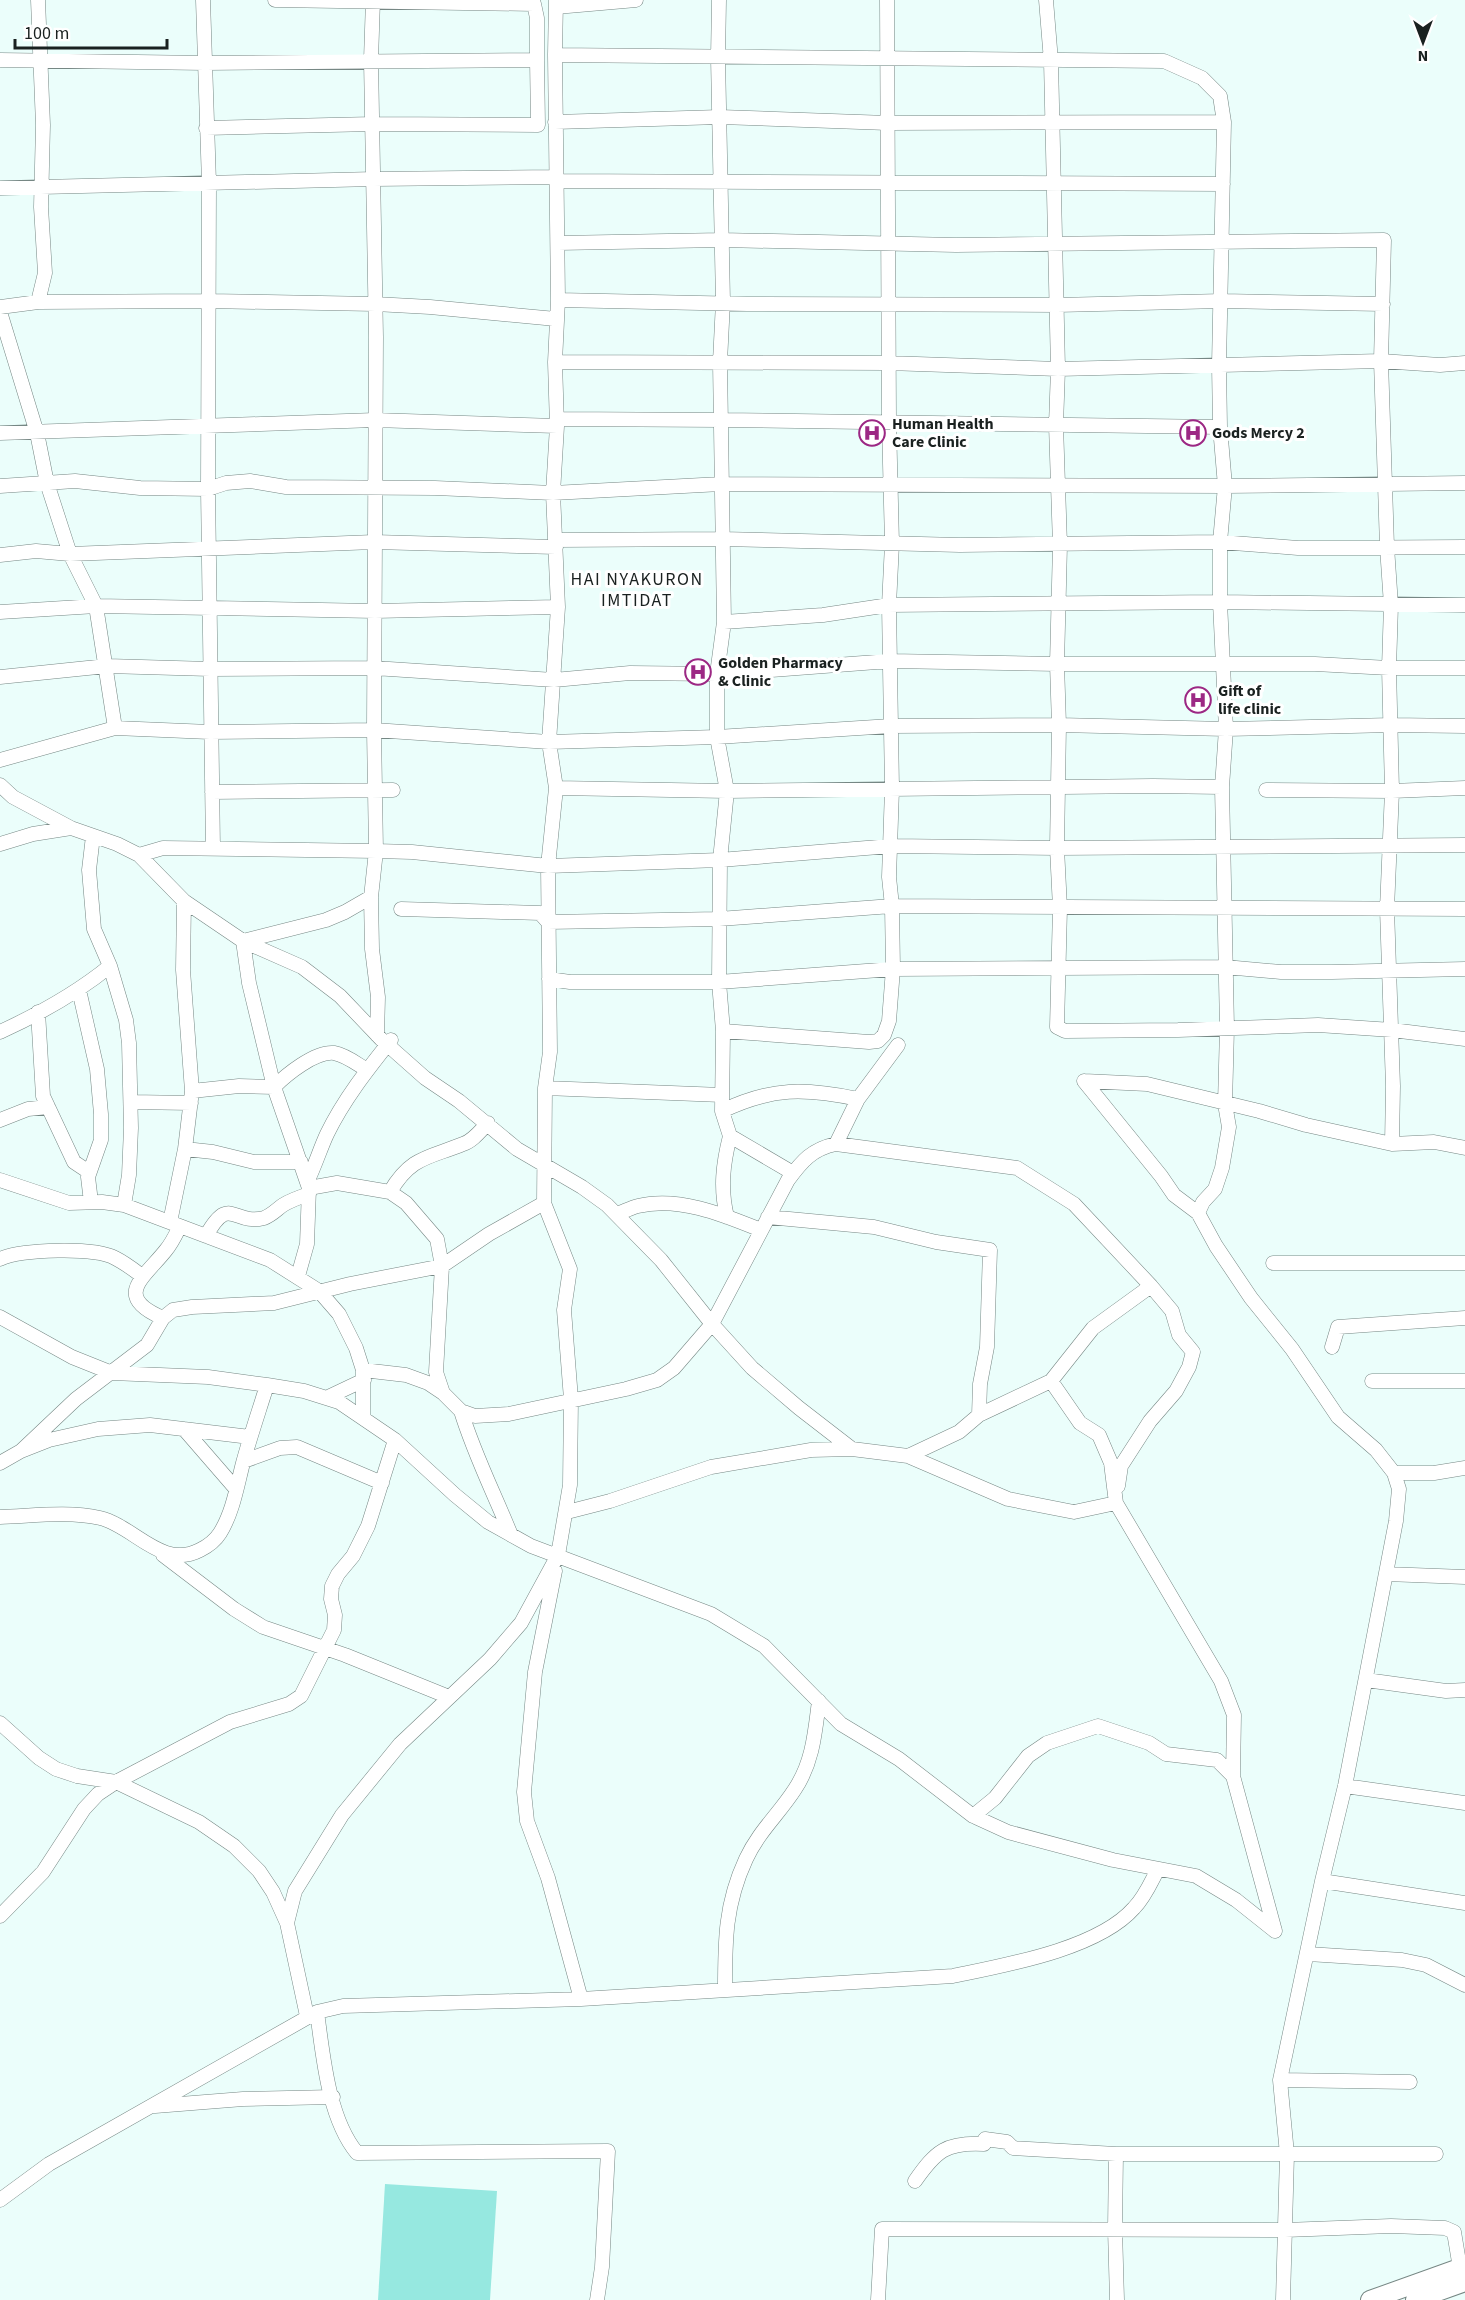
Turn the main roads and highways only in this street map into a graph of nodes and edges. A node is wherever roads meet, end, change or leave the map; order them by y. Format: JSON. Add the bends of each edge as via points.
{"nodes":[{"id":1,"x":1463,"y":2272,"type":"edge"},
{"id":2,"x":1370,"y":2300,"type":"edge"},
{"id":3,"x":1415,"y":2300,"type":"edge"}],
"edges":[{"from":1,"to":2,"type":"main road"},
{"from":1,"to":3,"type":"main road"}]}
